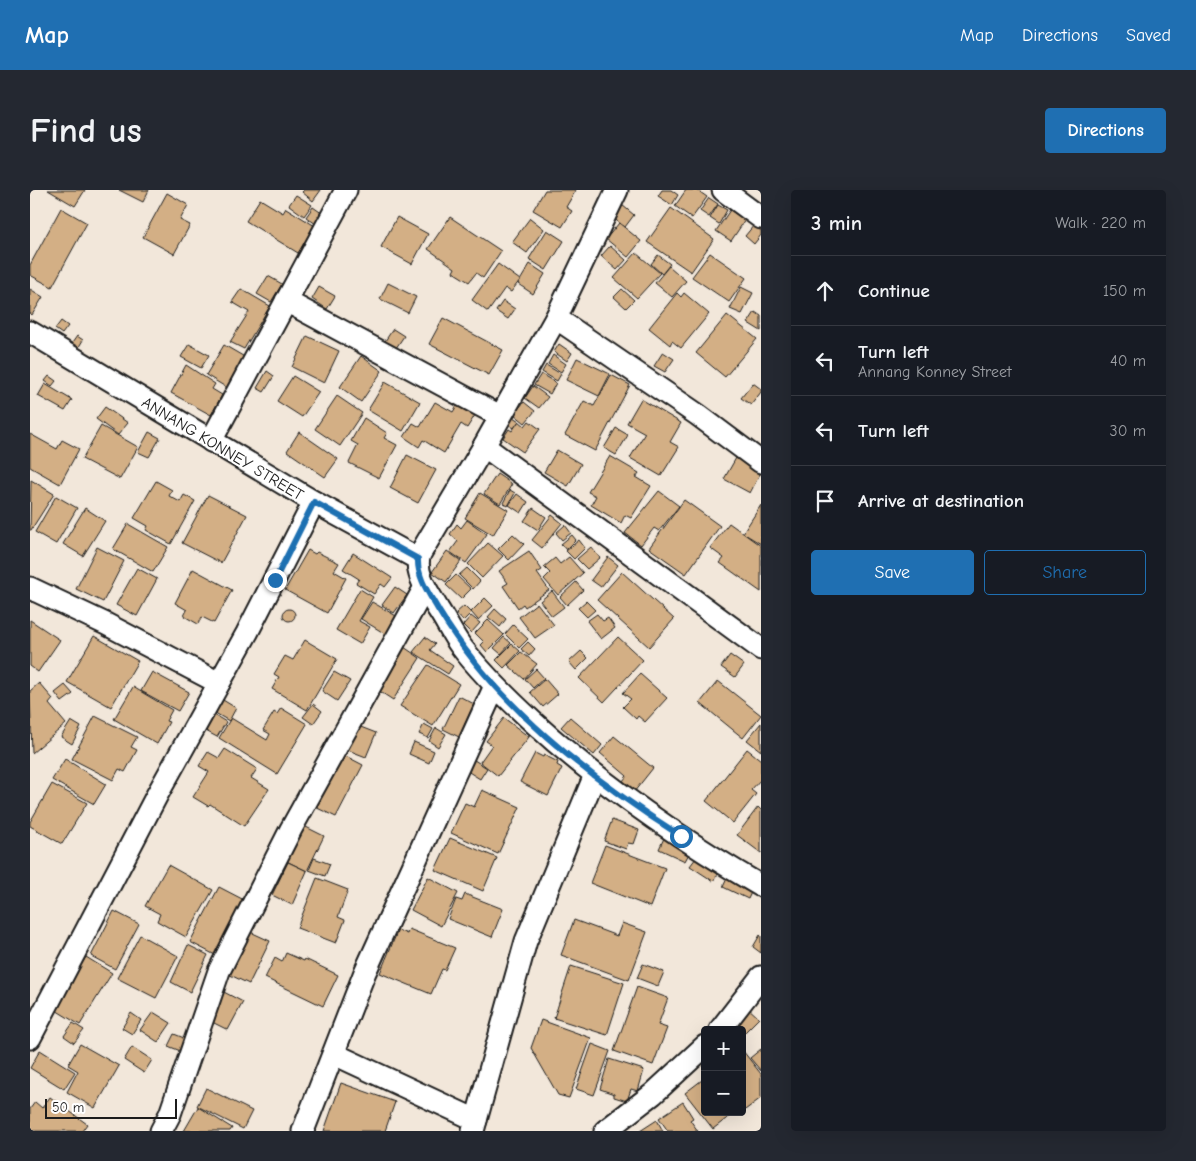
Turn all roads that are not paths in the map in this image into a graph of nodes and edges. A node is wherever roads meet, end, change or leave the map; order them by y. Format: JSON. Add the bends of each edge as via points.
{"nodes":[{"id":1,"x":346,"y":190,"type":"edge"},
{"id":2,"x":617,"y":190,"type":"edge"},
{"id":3,"x":723,"y":190,"type":"edge"},
{"id":4,"x":761,"y":218,"type":"edge"},
{"id":5,"x":286,"y":301,"type":"junction"},
{"id":6,"x":556,"y":318,"type":"junction"},
{"id":7,"x":30,"y":332,"type":"edge"},
{"id":8,"x":500,"y":416,"type":"junction"},
{"id":9,"x":211,"y":440,"type":"junction"},
{"id":10,"x":484,"y":446,"type":"junction"},
{"id":11,"x":761,"y":462,"type":"edge"},
{"id":12,"x":314,"y":502,"type":"junction"},
{"id":13,"x":418,"y":559,"type":"junction"},
{"id":14,"x":30,"y":588,"type":"edge"},
{"id":15,"x":426,"y":588,"type":"junction"},
{"id":16,"x":761,"y":649,"type":"edge"},
{"id":17,"x":219,"y":683,"type":"junction"},
{"id":18,"x":495,"y":686,"type":"junction"},
{"id":19,"x":595,"y":775,"type":"junction"},
{"id":20,"x":761,"y":886,"type":"edge"},
{"id":21,"x":761,"y":977,"type":"edge"},
{"id":22,"x":723,"y":1026,"type":"edge"},
{"id":23,"x":30,"y":1038,"type":"edge"},
{"id":24,"x":701,"y":1050,"type":"edge"},
{"id":25,"x":334,"y":1054,"type":"junction"},
{"id":26,"x":475,"y":1125,"type":"edge"},
{"id":27,"x":161,"y":1131,"type":"edge"},
{"id":28,"x":303,"y":1131,"type":"edge"},
{"id":29,"x":605,"y":1131,"type":"edge"}],
"edges":[{"from":1,"to":5,"type":"street"},
{"from":2,"to":6,"type":"street"},
{"from":3,"to":4,"type":"street"},
{"from":5,"to":8,"type":"street"},
{"from":5,"to":9,"type":"street"},
{"from":6,"to":8,"type":"street"},
{"from":6,"to":11,"type":"street"},
{"from":7,"to":9,"type":"street","name":"ANNANG KONNEY STREET"},
{"from":8,"to":10,"type":"street"},
{"from":9,"to":12,"type":"street","name":"ANNANG KONNEY STREET"},
{"from":10,"to":13,"type":"street"},
{"from":10,"to":16,"type":"street"},
{"from":12,"to":13,"type":"street","name":"ANNANG KONNEY STREET"},
{"from":12,"to":17,"type":"street"},
{"from":13,"to":15,"type":"street","via":[[420,576]]},
{"from":14,"to":17,"type":"street"},
{"from":15,"to":18,"type":"street","via":[[460,644]]},
{"from":15,"to":27,"type":"street","via":[[291,828],[219,971],[170,1114]]},
{"from":17,"to":23,"type":"street"},
{"from":18,"to":19,"type":"street"},
{"from":18,"to":25,"type":"street","via":[[365,972]]},
{"from":19,"to":20,"type":"street","via":[[654,819]]},
{"from":19,"to":26,"type":"street","via":[[526,941]]},
{"from":21,"to":22,"type":"street"},
{"from":24,"to":29,"type":"street","via":[[653,1094]]},
{"from":25,"to":26,"type":"street"},
{"from":25,"to":28,"type":"street"}]}
